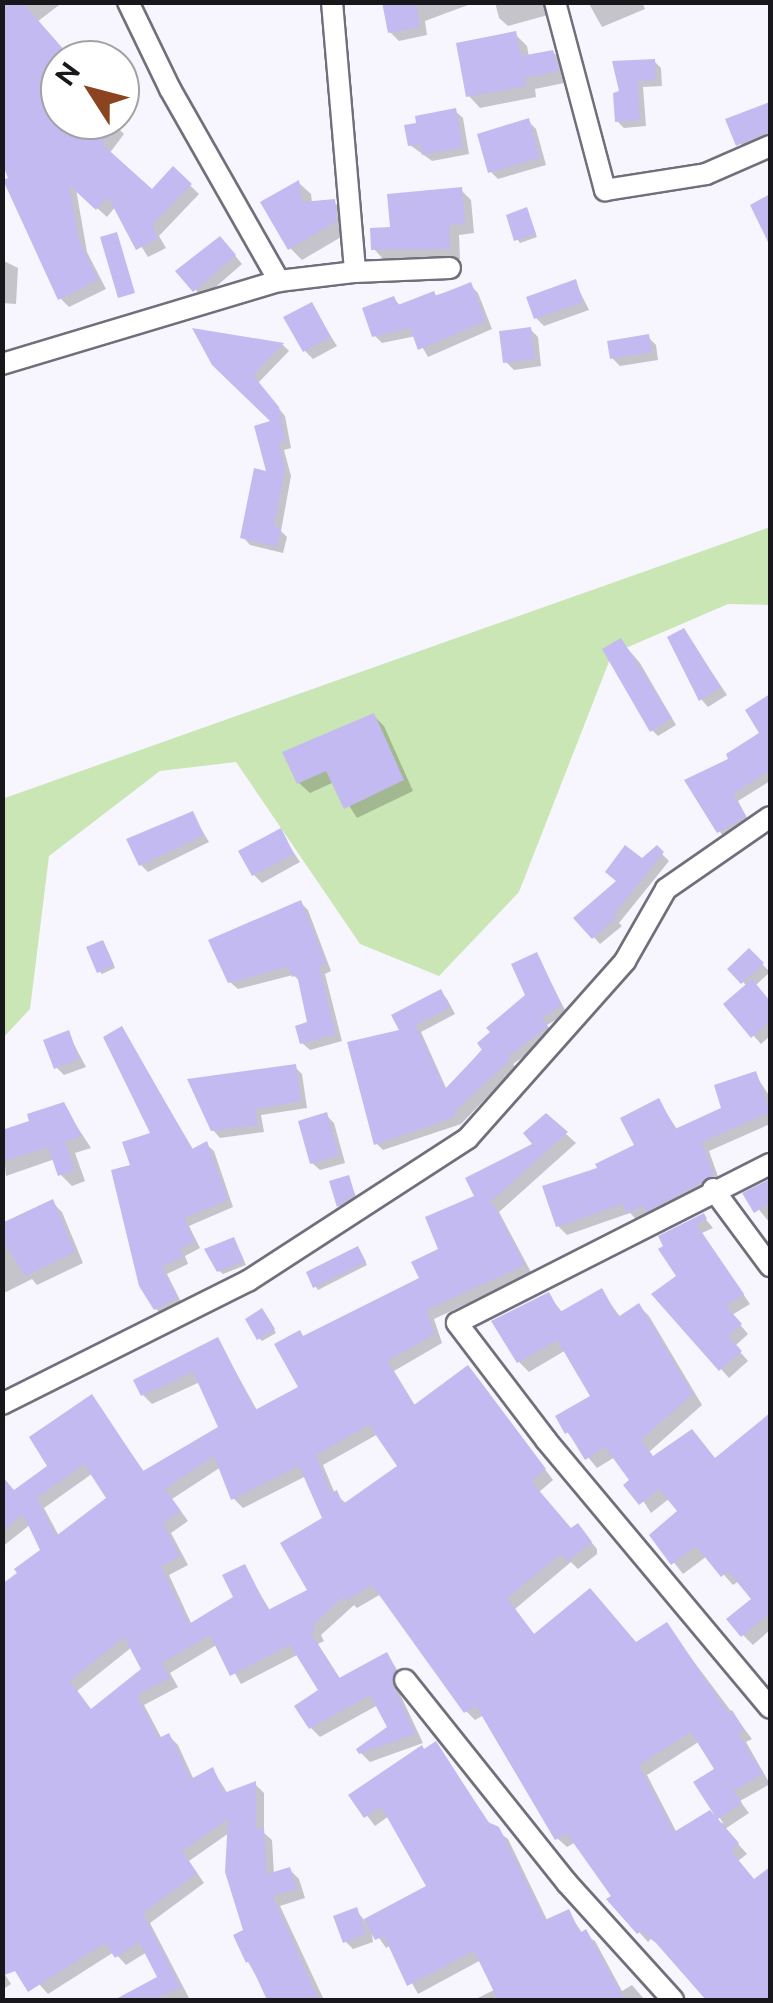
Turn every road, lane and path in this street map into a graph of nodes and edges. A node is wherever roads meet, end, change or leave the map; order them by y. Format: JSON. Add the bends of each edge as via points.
{"nodes":[{"id":1,"x":128,"y":2,"type":"edge"},
{"id":2,"x":332,"y":2,"type":"edge"},
{"id":3,"x":555,"y":2,"type":"edge"},
{"id":4,"x":770,"y":146,"type":"edge"},
{"id":5,"x":450,"y":268,"type":"dead end"},
{"id":6,"x":355,"y":272,"type":"junction"},
{"id":7,"x":279,"y":281,"type":"junction"},
{"id":8,"x":2,"y":364,"type":"edge"},
{"id":9,"x":770,"y":817,"type":"edge"},
{"id":10,"x":770,"y":1164,"type":"edge"},
{"id":11,"x":713,"y":1189,"type":"junction"},
{"id":12,"x":770,"y":1266,"type":"edge"},
{"id":13,"x":2,"y":1404,"type":"edge"},
{"id":14,"x":406,"y":1680,"type":"dead end"},
{"id":15,"x":770,"y":1708,"type":"edge"},
{"id":16,"x":673,"y":2000,"type":"edge"}],
"edges":[{"from":1,"to":7,"type":"street"},
{"from":2,"to":6,"type":"street"},
{"from":3,"to":4,"type":"street","via":[[605,190],[706,174]]},
{"from":5,"to":6,"type":"street"},
{"from":6,"to":7,"type":"street"},
{"from":7,"to":8,"type":"street"},
{"from":9,"to":13,"type":"street","via":[[666,888],[625,961],[468,1138],[248,1282]]},
{"from":10,"to":11,"type":"street"},
{"from":11,"to":12,"type":"street"},
{"from":11,"to":15,"type":"street","via":[[457,1323]]},
{"from":14,"to":16,"type":"street","via":[[566,1883]]}]}
